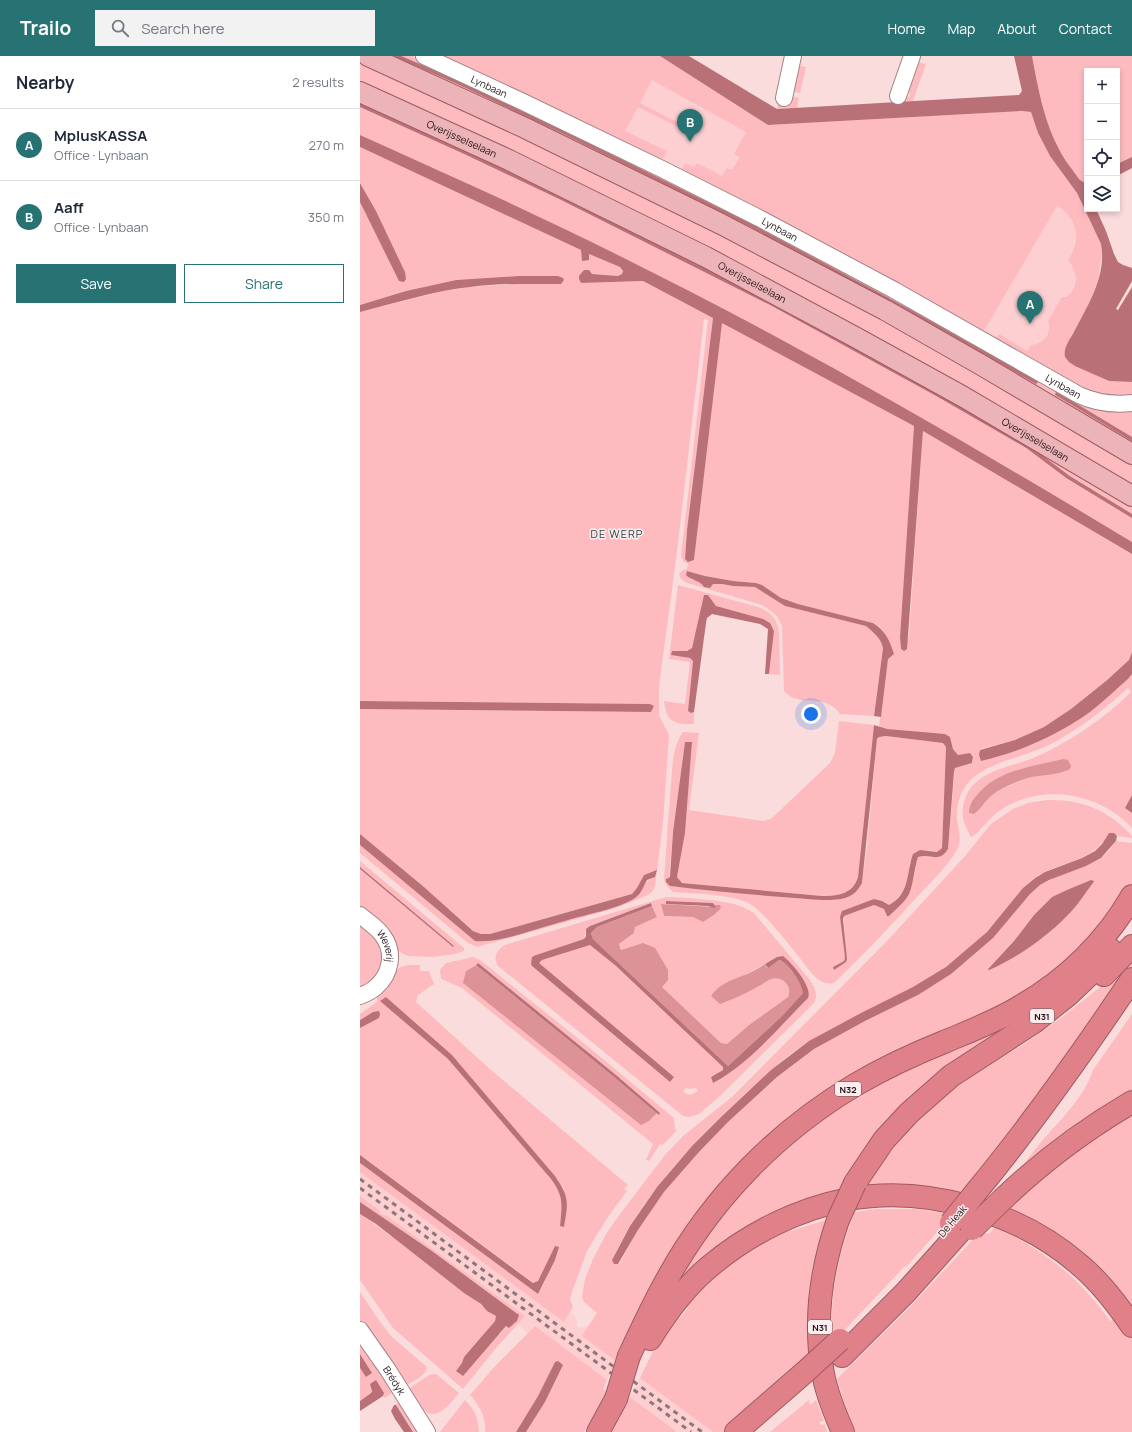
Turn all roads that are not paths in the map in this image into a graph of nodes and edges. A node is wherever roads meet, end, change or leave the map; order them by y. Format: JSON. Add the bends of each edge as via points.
{"nodes":[{"id":1,"x":368,"y":56,"type":"edge"},
{"id":2,"x":424,"y":56,"type":"edge"},
{"id":3,"x":793,"y":56,"type":"edge"},
{"id":4,"x":912,"y":56,"type":"edge"},
{"id":5,"x":360,"y":92,"type":"edge"},
{"id":6,"x":898,"y":96,"type":"dead end"},
{"id":7,"x":784,"y":98,"type":"dead end"},
{"id":8,"x":1132,"y":403,"type":"edge"},
{"id":9,"x":1132,"y":454,"type":"edge"},
{"id":10,"x":1132,"y":496,"type":"edge"},
{"id":11,"x":1132,"y":896,"type":"edge"},
{"id":12,"x":360,"y":915,"type":"edge"},
{"id":13,"x":1132,"y":917,"type":"edge"},
{"id":14,"x":1132,"y":946,"type":"edge"},
{"id":15,"x":1132,"y":979,"type":"edge"},
{"id":16,"x":360,"y":996,"type":"edge"},
{"id":17,"x":1132,"y":1004,"type":"edge"},
{"id":18,"x":932,"y":1093,"type":"junction"},
{"id":19,"x":1132,"y":1102,"type":"edge"},
{"id":20,"x":990,"y":1195,"type":"junction"},
{"id":21,"x":960,"y":1230,"type":"junction"},
{"id":22,"x":1132,"y":1326,"type":"edge"},
{"id":23,"x":360,"y":1330,"type":"edge"},
{"id":24,"x":633,"y":1359,"type":"junction"},
{"id":25,"x":806,"y":1380,"type":"junction"},
{"id":26,"x":427,"y":1432,"type":"edge"},
{"id":27,"x":598,"y":1432,"type":"edge"},
{"id":28,"x":736,"y":1432,"type":"edge"},
{"id":29,"x":755,"y":1432,"type":"edge"},
{"id":30,"x":843,"y":1432,"type":"edge"}],
"edges":[{"from":1,"to":9,"type":"main road","via":[[525,128],[721,224],[924,332]]},
{"from":2,"to":8,"type":"street","name":"Lynbaan","via":[[528,104],[759,218],[894,290],[1079,395],[1102,403]]},
{"from":3,"to":7,"type":"street"},
{"from":4,"to":6,"type":"street"},
{"from":5,"to":10,"type":"main road","name":"Overijsselselaan","via":[[502,157],[706,257],[856,336]]},
{"from":11,"to":24,"type":"highway","number":"N32","via":[[1116,921],[1086,957],[1045,992],[1006,1014],[914,1054],[855,1085],[773,1144],[719,1202],[688,1244],[669,1274]]},
{"from":12,"to":16,"type":"street","name":"Weverij","via":[[383,936],[389,947],[390,960],[387,973],[380,983]]},
{"from":13,"to":18,"type":"highway","number":"N31","via":[[1104,958],[1068,995],[1034,1022],[951,1076]]},
{"from":14,"to":18,"type":"highway","number":"N31","via":[[1096,983],[1057,1013]]},
{"from":15,"to":20,"type":"highway","name":"De Heak","number":"N31","via":[[1031,1122]]},
{"from":17,"to":20,"type":"highway","name":"De Heak","number":"N31","via":[[1036,1139]]},
{"from":18,"to":30,"type":"highway","number":"N31","bridge":true,"via":[[902,1119],[871,1157],[838,1220],[829,1247],[820,1298],[823,1374]]},
{"from":19,"to":20,"type":"highway","number":"N31"},
{"from":20,"to":21,"type":"highway","name":"De Heak","number":"N31","bridge":true},
{"from":20,"to":21,"type":"highway","number":"N31","bridge":true},
{"from":21,"to":25,"type":"highway","name":"De Heak","number":"N31","bridge":true,"via":[[896,1283],[841,1348]]},
{"from":22,"to":24,"type":"highway","number":"N32","via":[[1109,1295],[1081,1266],[1032,1232],[987,1211],[958,1204],[918,1197],[878,1197],[850,1199],[814,1209],[777,1223],[743,1241],[709,1267],[681,1296]]},
{"from":23,"to":26,"type":"street","name":"Brédyk"},
{"from":24,"to":27,"type":"highway","number":"N32","bridge":true},
{"from":25,"to":28,"type":"highway","name":"De Heak","number":"N31"},
{"from":25,"to":29,"type":"highway","name":"De Heak","number":"N31"}]}
